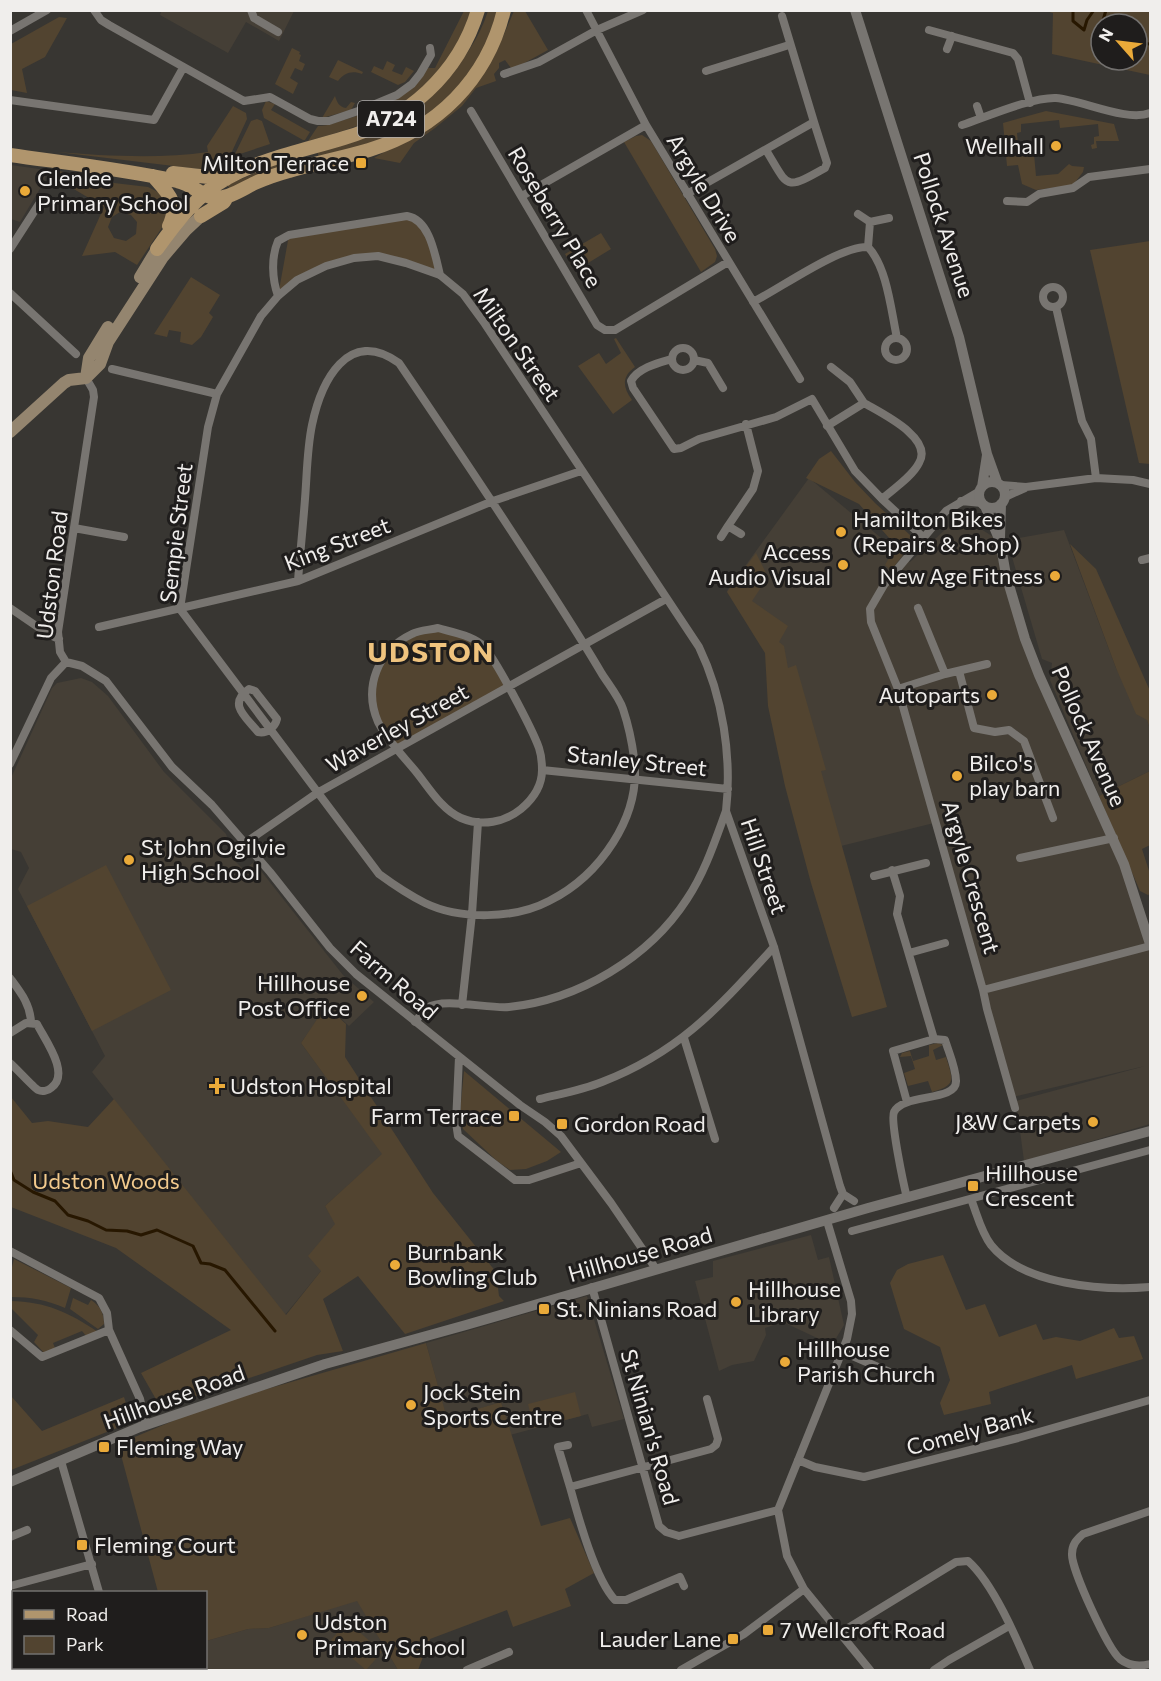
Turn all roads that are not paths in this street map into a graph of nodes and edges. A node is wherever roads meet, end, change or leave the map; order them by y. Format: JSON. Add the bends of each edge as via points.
{"nodes":[{"id":1,"x":47,"y":10,"type":"edge"},
{"id":2,"x":94,"y":10,"type":"edge"},
{"id":3,"x":251,"y":10,"type":"edge"},
{"id":4,"x":478,"y":10,"type":"edge"},
{"id":5,"x":504,"y":10,"type":"edge"},
{"id":6,"x":586,"y":10,"type":"edge"},
{"id":7,"x":643,"y":10,"type":"edge"},
{"id":8,"x":855,"y":10,"type":"edge"},
{"id":9,"x":631,"y":13,"type":"edge"},
{"id":10,"x":782,"y":16,"type":"dead end"},
{"id":11,"x":597,"y":30,"type":"junction"},
{"id":12,"x":929,"y":30,"type":"dead end"},
{"id":13,"x":10,"y":31,"type":"edge"},
{"id":14,"x":278,"y":32,"type":"dead end"},
{"id":15,"x":952,"y":36,"type":"junction"},
{"id":16,"x":789,"y":45,"type":"junction"},
{"id":17,"x":430,"y":48,"type":"dead end"},
{"id":18,"x":947,"y":49,"type":"dead end"},
{"id":19,"x":183,"y":68,"type":"junction"},
{"id":20,"x":504,"y":74,"type":"dead end"},
{"id":21,"x":718,"y":78,"type":"dead end"},
{"id":22,"x":10,"y":100,"type":"edge"},
{"id":23,"x":1030,"y":103,"type":"junction"},
{"id":24,"x":977,"y":106,"type":"dead end"},
{"id":25,"x":471,"y":111,"type":"dead end"},
{"id":26,"x":1150,"y":113,"type":"edge"},
{"id":27,"x":981,"y":118,"type":"junction"},
{"id":28,"x":814,"y":122,"type":"junction"},
{"id":29,"x":646,"y":125,"type":"junction"},
{"id":30,"x":962,"y":125,"type":"dead end"},
{"id":31,"x":766,"y":150,"type":"junction"},
{"id":32,"x":10,"y":155,"type":"edge"},
{"id":33,"x":1150,"y":169,"type":"edge"},
{"id":34,"x":153,"y":176,"type":"junction"},
{"id":35,"x":226,"y":179,"type":"junction"},
{"id":36,"x":203,"y":194,"type":"junction"},
{"id":37,"x":687,"y":194,"type":"junction"},
{"id":38,"x":229,"y":195,"type":"junction"},
{"id":39,"x":522,"y":196,"type":"junction"},
{"id":40,"x":1007,"y":201,"type":"dead end"},
{"id":41,"x":39,"y":204,"type":"dead end"},
{"id":42,"x":858,"y":214,"type":"dead end"},
{"id":43,"x":201,"y":216,"type":"junction"},
{"id":44,"x":889,"y":218,"type":"dead end"},
{"id":45,"x":870,"y":222,"type":"junction"},
{"id":46,"x":868,"y":247,"type":"junction"},
{"id":47,"x":10,"y":249,"type":"edge"},
{"id":48,"x":158,"y":249,"type":"junction"},
{"id":49,"x":728,"y":262,"type":"junction"},
{"id":50,"x":440,"y":275,"type":"junction"},
{"id":51,"x":10,"y":293,"type":"edge"},
{"id":52,"x":278,"y":296,"type":"junction"},
{"id":53,"x":753,"y":302,"type":"junction"},
{"id":54,"x":1056,"y":307,"type":"dead end"},
{"id":55,"x":897,"y":338,"type":"dead end"},
{"id":56,"x":76,"y":354,"type":"dead end"},
{"id":57,"x":672,"y":359,"type":"junction"},
{"id":58,"x":694,"y":360,"type":"junction"},
{"id":59,"x":831,"y":367,"type":"dead end"},
{"id":60,"x":112,"y":369,"type":"dead end"},
{"id":61,"x":86,"y":378,"type":"junction"},
{"id":62,"x":800,"y":379,"type":"dead end"},
{"id":63,"x":723,"y":388,"type":"dead end"},
{"id":64,"x":217,"y":394,"type":"junction"},
{"id":65,"x":864,"y":403,"type":"junction"},
{"id":66,"x":746,"y":424,"type":"junction"},
{"id":67,"x":827,"y":426,"type":"junction"},
{"id":68,"x":10,"y":432,"type":"edge"},
{"id":69,"x":987,"y":454,"type":"junction"},
{"id":70,"x":581,"y":471,"type":"junction"},
{"id":71,"x":1096,"y":478,"type":"junction"},
{"id":72,"x":999,"y":484,"type":"junction"},
{"id":73,"x":1150,"y":484,"type":"edge"},
{"id":74,"x":1026,"y":488,"type":"junction"},
{"id":75,"x":981,"y":489,"type":"junction"},
{"id":76,"x":882,"y":499,"type":"junction"},
{"id":77,"x":493,"y":501,"type":"junction"},
{"id":78,"x":961,"y":501,"type":"junction"},
{"id":79,"x":1003,"y":501,"type":"junction"},
{"id":80,"x":984,"y":505,"type":"junction"},
{"id":81,"x":728,"y":526,"type":"junction"},
{"id":82,"x":74,"y":528,"type":"junction"},
{"id":83,"x":741,"y":534,"type":"dead end"},
{"id":84,"x":124,"y":537,"type":"dead end"},
{"id":85,"x":720,"y":537,"type":"dead end"},
{"id":86,"x":924,"y":538,"type":"junction"},
{"id":87,"x":1000,"y":541,"type":"junction"},
{"id":88,"x":298,"y":581,"type":"junction"},
{"id":89,"x":666,"y":599,"type":"junction"},
{"id":90,"x":10,"y":608,"type":"edge"},
{"id":91,"x":918,"y":608,"type":"dead end"},
{"id":92,"x":180,"y":609,"type":"junction"},
{"id":93,"x":99,"y":627,"type":"dead end"},
{"id":94,"x":59,"y":639,"type":"junction"},
{"id":95,"x":585,"y":644,"type":"junction"},
{"id":96,"x":66,"y":662,"type":"junction"},
{"id":97,"x":987,"y":664,"type":"dead end"},
{"id":98,"x":959,"y":671,"type":"junction"},
{"id":99,"x":945,"y":674,"type":"junction"},
{"id":100,"x":508,"y":687,"type":"junction"},
{"id":101,"x":898,"y":688,"type":"junction"},
{"id":102,"x":398,"y":750,"type":"junction"},
{"id":103,"x":10,"y":764,"type":"edge"},
{"id":104,"x":542,"y":770,"type":"junction"},
{"id":105,"x":634,"y":779,"type":"junction"},
{"id":106,"x":728,"y":789,"type":"junction"},
{"id":107,"x":317,"y":793,"type":"junction"},
{"id":108,"x":726,"y":811,"type":"junction"},
{"id":109,"x":1053,"y":818,"type":"dead end"},
{"id":110,"x":477,"y":822,"type":"junction"},
{"id":111,"x":1113,"y":838,"type":"junction"},
{"id":112,"x":245,"y":843,"type":"junction"},
{"id":113,"x":1020,"y":858,"type":"dead end"},
{"id":114,"x":926,"y":863,"type":"dead end"},
{"id":115,"x":892,"y":870,"type":"junction"},
{"id":116,"x":873,"y":876,"type":"dead end"},
{"id":117,"x":472,"y":914,"type":"junction"},
{"id":118,"x":945,"y":943,"type":"dead end"},
{"id":119,"x":1150,"y":945,"type":"edge"},
{"id":120,"x":774,"y":947,"type":"junction"},
{"id":121,"x":909,"y":953,"type":"junction"},
{"id":122,"x":10,"y":978,"type":"edge"},
{"id":123,"x":983,"y":990,"type":"junction"},
{"id":124,"x":462,"y":1005,"type":"junction"},
{"id":125,"x":31,"y":1022,"type":"junction"},
{"id":126,"x":415,"y":1022,"type":"junction"},
{"id":127,"x":10,"y":1033,"type":"edge"},
{"id":128,"x":684,"y":1038,"type":"junction"},
{"id":129,"x":934,"y":1039,"type":"junction"},
{"id":130,"x":459,"y":1057,"type":"junction"},
{"id":131,"x":10,"y":1063,"type":"edge"},
{"id":132,"x":540,"y":1099,"type":"dead end"},
{"id":133,"x":907,"y":1102,"type":"junction"},
{"id":134,"x":1015,"y":1108,"type":"dead end"},
{"id":135,"x":1150,"y":1131,"type":"edge"},
{"id":136,"x":715,"y":1139,"type":"dead end"},
{"id":137,"x":1150,"y":1150,"type":"edge"},
{"id":138,"x":581,"y":1162,"type":"junction"},
{"id":139,"x":843,"y":1194,"type":"junction"},
{"id":140,"x":907,"y":1198,"type":"junction"},
{"id":141,"x":971,"y":1198,"type":"junction"},
{"id":142,"x":854,"y":1201,"type":"dead end"},
{"id":143,"x":834,"y":1208,"type":"dead end"},
{"id":144,"x":827,"y":1221,"type":"junction"},
{"id":145,"x":852,"y":1231,"type":"dead end"},
{"id":146,"x":10,"y":1251,"type":"edge"},
{"id":147,"x":656,"y":1269,"type":"junction"},
{"id":148,"x":592,"y":1287,"type":"junction"},
{"id":149,"x":1150,"y":1287,"type":"edge"},
{"id":150,"x":10,"y":1330,"type":"edge"},
{"id":151,"x":109,"y":1330,"type":"junction"},
{"id":152,"x":841,"y":1351,"type":"junction"},
{"id":153,"x":902,"y":1377,"type":"dead end"},
{"id":154,"x":707,"y":1399,"type":"dead end"},
{"id":155,"x":1150,"y":1400,"type":"edge"},
{"id":156,"x":146,"y":1425,"type":"junction"},
{"id":157,"x":568,"y":1445,"type":"dead end"},
{"id":158,"x":798,"y":1460,"type":"junction"},
{"id":159,"x":61,"y":1461,"type":"junction"},
{"id":160,"x":642,"y":1468,"type":"junction"},
{"id":161,"x":10,"y":1482,"type":"edge"},
{"id":162,"x":570,"y":1487,"type":"junction"},
{"id":163,"x":778,"y":1510,"type":"junction"},
{"id":164,"x":1150,"y":1511,"type":"edge"},
{"id":165,"x":27,"y":1530,"type":"dead end"},
{"id":166,"x":10,"y":1537,"type":"edge"},
{"id":167,"x":92,"y":1564,"type":"junction"},
{"id":168,"x":10,"y":1586,"type":"edge"},
{"id":169,"x":684,"y":1586,"type":"dead end"},
{"id":170,"x":804,"y":1589,"type":"junction"},
{"id":171,"x":99,"y":1591,"type":"edge"},
{"id":172,"x":1009,"y":1626,"type":"junction"},
{"id":173,"x":840,"y":1633,"type":"junction"},
{"id":174,"x":509,"y":1652,"type":"dead end"},
{"id":175,"x":1150,"y":1665,"type":"edge"},
{"id":176,"x":870,"y":1670,"type":"edge"},
{"id":177,"x":467,"y":1671,"type":"edge"},
{"id":178,"x":681,"y":1671,"type":"edge"},
{"id":179,"x":934,"y":1671,"type":"edge"},
{"id":180,"x":1030,"y":1671,"type":"edge"}],
"edges":[{"from":1,"to":13,"type":"street"},
{"from":2,"to":19,"type":"street","via":[[101,20]]},
{"from":3,"to":14,"type":"street","via":[[254,18]]},
{"from":4,"to":35,"type":"main road","number":"A724","via":[[468,37],[450,66],[425,95],[403,112],[369,129],[250,166]]},
{"from":5,"to":38,"type":"main road","number":"A724","via":[[494,42],[474,77],[445,109],[419,129],[386,144],[272,176]]},
{"from":6,"to":11,"type":"street","name":"Argyle Drive"},
{"from":7,"to":9,"type":"street"},
{"from":8,"to":69,"type":"street","name":"Pollock Avenue","via":[[959,337]]},
{"from":9,"to":11,"type":"street"},
{"from":10,"to":16,"type":"street"},
{"from":11,"to":20,"type":"street","via":[[539,62]]},
{"from":11,"to":29,"type":"street","name":"Argyle Drive"},
{"from":12,"to":15,"type":"street"},
{"from":15,"to":18,"type":"street"},
{"from":15,"to":23,"type":"street","via":[[1012,53],[1018,59]]},
{"from":16,"to":21,"type":"street","via":[[710,69]]},
{"from":16,"to":28,"type":"street"},
{"from":17,"to":19,"type":"street","via":[[427,63],[398,95],[324,122],[270,97],[244,101]]},
{"from":19,"to":22,"type":"street","via":[[154,120]]},
{"from":23,"to":26,"type":"street","via":[[1055,98],[1136,116]]},
{"from":23,"to":27,"type":"street"},
{"from":24,"to":27,"type":"street"},
{"from":25,"to":39,"type":"street","name":"Roseberry Place"},
{"from":27,"to":30,"type":"street"},
{"from":28,"to":31,"type":"street"},
{"from":28,"to":31,"type":"street","via":[[827,163],[825,168],[797,184],[790,183]]},
{"from":29,"to":37,"type":"street","name":"Argyle Drive"},
{"from":29,"to":39,"type":"street"},
{"from":31,"to":37,"type":"street"},
{"from":32,"to":34,"type":"main road","number":"A724"},
{"from":33,"to":40,"type":"street","via":[[1089,177],[1073,188],[1039,194],[1027,202]]},
{"from":34,"to":35,"type":"main road","number":"A724","via":[[171,173]]},
{"from":34,"to":36,"type":"main road","number":"A724","via":[[186,183]]},
{"from":34,"to":48,"type":"main road","via":[[170,195],[175,208]]},
{"from":35,"to":36,"type":"main road"},
{"from":36,"to":38,"type":"main road","number":"A724","via":[[210,198]]},
{"from":36,"to":43,"type":"main road","via":[[205,206]]},
{"from":36,"to":48,"type":"main road"},
{"from":37,"to":49,"type":"street","name":"Argyle Drive"},
{"from":38,"to":43,"type":"main road"},
{"from":39,"to":49,"type":"street","name":"Roseberry Place","via":[[597,325],[605,330],[615,330]]},
{"from":41,"to":47,"type":"street"},
{"from":42,"to":45,"type":"street"},
{"from":43,"to":61,"type":"main road","via":[[163,257],[108,342],[100,364]]},
{"from":44,"to":45,"type":"street"},
{"from":45,"to":46,"type":"street"},
{"from":46,"to":53,"type":"street","via":[[842,253]]},
{"from":46,"to":55,"type":"street","via":[[882,273]]},
{"from":48,"to":61,"type":"main road","via":[[89,358]]},
{"from":49,"to":53,"type":"street","name":"Argyle Drive"},
{"from":50,"to":52,"type":"street","name":"Milton Street","via":[[378,256],[354,258],[297,280]]},
{"from":50,"to":52,"type":"street","via":[[421,222],[407,216],[289,235],[278,241],[273,261]]},
{"from":50,"to":70,"type":"street","name":"Milton Street","via":[[463,294],[485,324]]},
{"from":51,"to":56,"type":"street"},
{"from":52,"to":64,"type":"street","name":"Milton Street","via":[[261,316]]},
{"from":53,"to":62,"type":"street","name":"Argyle Drive"},
{"from":54,"to":71,"type":"street","via":[[1082,421],[1090,439]]},
{"from":57,"to":58,"type":"street","via":[[674,366],[683,371],[690,369]]},
{"from":57,"to":58,"type":"street","via":[[674,352],[685,348],[692,352]]},
{"from":57,"to":66,"type":"street","via":[[636,374],[631,381],[674,449]]},
{"from":58,"to":63,"type":"street","via":[[708,363]]},
{"from":59,"to":65,"type":"street","via":[[850,382]]},
{"from":60,"to":64,"type":"street"},
{"from":61,"to":68,"type":"main road","via":[[64,383]]},
{"from":61,"to":82,"type":"street","name":"Udston Road","via":[[94,397]]},
{"from":64,"to":92,"type":"street","name":"Sempie Street","via":[[208,427]]},
{"from":65,"to":67,"type":"street"},
{"from":65,"to":76,"type":"street","via":[[897,422],[920,444],[922,454],[919,464]]},
{"from":66,"to":67,"type":"street","via":[[776,417],[812,399]]},
{"from":66,"to":81,"type":"street","via":[[758,471],[753,489]]},
{"from":67,"to":76,"type":"street","via":[[855,471]]},
{"from":69,"to":72,"type":"street","name":"Pollock Avenue"},
{"from":69,"to":75,"type":"street","name":"Pollock Avenue"},
{"from":70,"to":77,"type":"street","name":"King Street"},
{"from":70,"to":89,"type":"street","name":"Hill Street"},
{"from":71,"to":73,"type":"street"},
{"from":71,"to":74,"type":"street"},
{"from":72,"to":74,"type":"street"},
{"from":72,"to":75,"type":"street","via":[[986,483]]},
{"from":72,"to":79,"type":"street"},
{"from":74,"to":79,"type":"street"},
{"from":75,"to":78,"type":"street","name":"Argyle Crescent"},
{"from":75,"to":80,"type":"street","via":[[979,497]]},
{"from":76,"to":86,"type":"street"},
{"from":77,"to":88,"type":"street","name":"King Street"},
{"from":77,"to":88,"type":"street","name":"Sempie Street","via":[[399,363],[376,351],[349,355],[325,385],[312,426]]},
{"from":77,"to":95,"type":"street","name":"Sempie Street"},
{"from":78,"to":80,"type":"street"},
{"from":78,"to":86,"type":"street","name":"Argyle Crescent","via":[[946,511]]},
{"from":79,"to":80,"type":"street","via":[[991,508]]},
{"from":79,"to":87,"type":"street","name":"Pollock Avenue"},
{"from":80,"to":87,"type":"street","name":"Pollock Avenue"},
{"from":81,"to":83,"type":"street"},
{"from":81,"to":85,"type":"street"},
{"from":82,"to":84,"type":"street"},
{"from":82,"to":94,"type":"street","name":"Udston Road"},
{"from":86,"to":101,"type":"street","name":"Argyle Crescent","via":[[884,585],[870,609],[871,622]]},
{"from":87,"to":111,"type":"street","name":"Pollock Avenue","via":[[1025,639]]},
{"from":88,"to":92,"type":"street","name":"King Street"},
{"from":89,"to":95,"type":"street","name":"Waverley Street"},
{"from":89,"to":106,"type":"street","name":"Hill Street","via":[[708,665],[720,706]]},
{"from":90,"to":94,"type":"street"},
{"from":91,"to":99,"type":"street"},
{"from":92,"to":93,"type":"street","name":"King Street"},
{"from":92,"to":107,"type":"street","name":"Sempie Street"},
{"from":94,"to":96,"type":"street","name":"Udston Road"},
{"from":95,"to":100,"type":"street","name":"Waverley Street"},
{"from":95,"to":105,"type":"street","name":"Sempie Street","via":[[622,708],[634,759]]},
{"from":96,"to":103,"type":"street","name":"Udston Road","via":[[51,678]]},
{"from":96,"to":112,"type":"street","name":"Farm Road","via":[[82,666],[106,681],[172,767]]},
{"from":97,"to":98,"type":"street"},
{"from":98,"to":99,"type":"street"},
{"from":98,"to":109,"type":"street","via":[[974,728],[1009,730],[1024,741]]},
{"from":99,"to":101,"type":"street"},
{"from":100,"to":102,"type":"street","name":"Waverley Street"},
{"from":100,"to":102,"type":"street","via":[[482,645],[438,628],[412,633],[387,651],[376,668],[372,693],[378,721]]},
{"from":100,"to":104,"type":"street","via":[[539,748]]},
{"from":101,"to":123,"type":"street","name":"Argyle Crescent"},
{"from":102,"to":107,"type":"street","name":"Waverley Street"},
{"from":102,"to":110,"type":"street","via":[[445,807],[461,818]]},
{"from":104,"to":105,"type":"street","name":"Stanley Street"},
{"from":104,"to":110,"type":"street","via":[[538,790],[510,818]]},
{"from":105,"to":106,"type":"street","name":"Stanley Street"},
{"from":105,"to":117,"type":"street","name":"Sempie Street","via":[[624,822],[611,846],[574,888],[535,908],[494,915]]},
{"from":106,"to":108,"type":"street","name":"Hill Street"},
{"from":107,"to":112,"type":"street","name":"Waverley Street"},
{"from":107,"to":117,"type":"street","name":"Sempie Street","via":[[379,874],[427,904]]},
{"from":108,"to":120,"type":"street","name":"Hill Street"},
{"from":108,"to":124,"type":"street","via":[[703,872],[687,900],[659,933],[620,966],[552,998],[508,1007]]},
{"from":110,"to":117,"type":"street"},
{"from":111,"to":113,"type":"street"},
{"from":111,"to":119,"type":"street","name":"Pollock Avenue"},
{"from":112,"to":126,"type":"street","name":"Farm Road","via":[[336,954]]},
{"from":114,"to":115,"type":"street"},
{"from":115,"to":116,"type":"street"},
{"from":115,"to":121,"type":"street","via":[[900,896],[897,914]]},
{"from":117,"to":124,"type":"street"},
{"from":118,"to":121,"type":"street"},
{"from":119,"to":123,"type":"street","name":"Argyle Crescent"},
{"from":120,"to":128,"type":"street","via":[[721,1005]]},
{"from":120,"to":139,"type":"street","name":"Hill Street"},
{"from":121,"to":129,"type":"street"},
{"from":122,"to":125,"type":"street","via":[[24,996]]},
{"from":123,"to":134,"type":"street"},
{"from":124,"to":126,"type":"street","via":[[439,1003]]},
{"from":125,"to":127,"type":"street"},
{"from":125,"to":131,"type":"street","via":[[37,1024],[60,1070],[57,1083],[44,1092],[37,1090]]},
{"from":126,"to":130,"type":"street","name":"Farm Road"},
{"from":128,"to":132,"type":"street","via":[[640,1065],[600,1083]]},
{"from":128,"to":136,"type":"street"},
{"from":129,"to":133,"type":"street","via":[[893,1051]]},
{"from":129,"to":133,"type":"street","via":[[945,1040],[956,1084],[947,1093]]},
{"from":130,"to":138,"type":"street","name":"Farm Road","via":[[545,1122]]},
{"from":130,"to":138,"type":"street","via":[[458,1136],[515,1180],[529,1180]]},
{"from":133,"to":140,"type":"street","via":[[897,1108],[892,1121]]},
{"from":135,"to":140,"type":"street","name":"Hillhouse Road"},
{"from":137,"to":141,"type":"street"},
{"from":138,"to":147,"type":"street","name":"Farm Road"},
{"from":139,"to":142,"type":"street"},
{"from":139,"to":143,"type":"street"},
{"from":140,"to":144,"type":"street","name":"Hillhouse Road"},
{"from":141,"to":145,"type":"street"},
{"from":141,"to":149,"type":"street","via":[[985,1237],[1019,1268],[1049,1280],[1107,1288]]},
{"from":144,"to":147,"type":"street","name":"Hillhouse Road"},
{"from":144,"to":152,"type":"street","via":[[852,1314]]},
{"from":146,"to":151,"type":"street","via":[[99,1298],[107,1313]]},
{"from":147,"to":148,"type":"street","name":"Hillhouse Road"},
{"from":148,"to":156,"type":"street","name":"Hillhouse Road","via":[[325,1364]]},
{"from":148,"to":160,"type":"street","name":"St Ninian's Road"},
{"from":150,"to":151,"type":"street","via":[[42,1357]]},
{"from":151,"to":156,"type":"street","via":[[140,1399]]},
{"from":152,"to":153,"type":"street"},
{"from":152,"to":158,"type":"street"},
{"from":154,"to":160,"type":"street","via":[[718,1439],[716,1445]]},
{"from":155,"to":158,"type":"street","name":"Comely Bank","via":[[864,1477]]},
{"from":156,"to":159,"type":"street","name":"Hillhouse Road"},
{"from":157,"to":162,"type":"street","via":[[558,1448]]},
{"from":158,"to":163,"type":"street"},
{"from":159,"to":161,"type":"street","name":"Hillhouse Road"},
{"from":159,"to":167,"type":"street"},
{"from":160,"to":162,"type":"street"},
{"from":160,"to":163,"type":"street","name":"St Ninian's Road","via":[[659,1526],[666,1532],[679,1536]]},
{"from":162,"to":169,"type":"street","via":[[581,1528],[607,1592],[615,1600],[626,1600],[680,1577]]},
{"from":163,"to":170,"type":"street","via":[[787,1556]]},
{"from":164,"to":175,"type":"street","via":[[1083,1534],[1074,1542],[1072,1556],[1090,1605],[1118,1658],[1130,1665]]},
{"from":165,"to":166,"type":"street"},
{"from":167,"to":168,"type":"street"},
{"from":167,"to":171,"type":"street"},
{"from":170,"to":173,"type":"street"},
{"from":170,"to":178,"type":"street","via":[[744,1634]]},
{"from":172,"to":173,"type":"street","via":[[977,1569],[968,1561],[956,1562]]},
{"from":172,"to":179,"type":"street"},
{"from":172,"to":180,"type":"street"},
{"from":173,"to":176,"type":"street"},
{"from":174,"to":177,"type":"street"}]}
